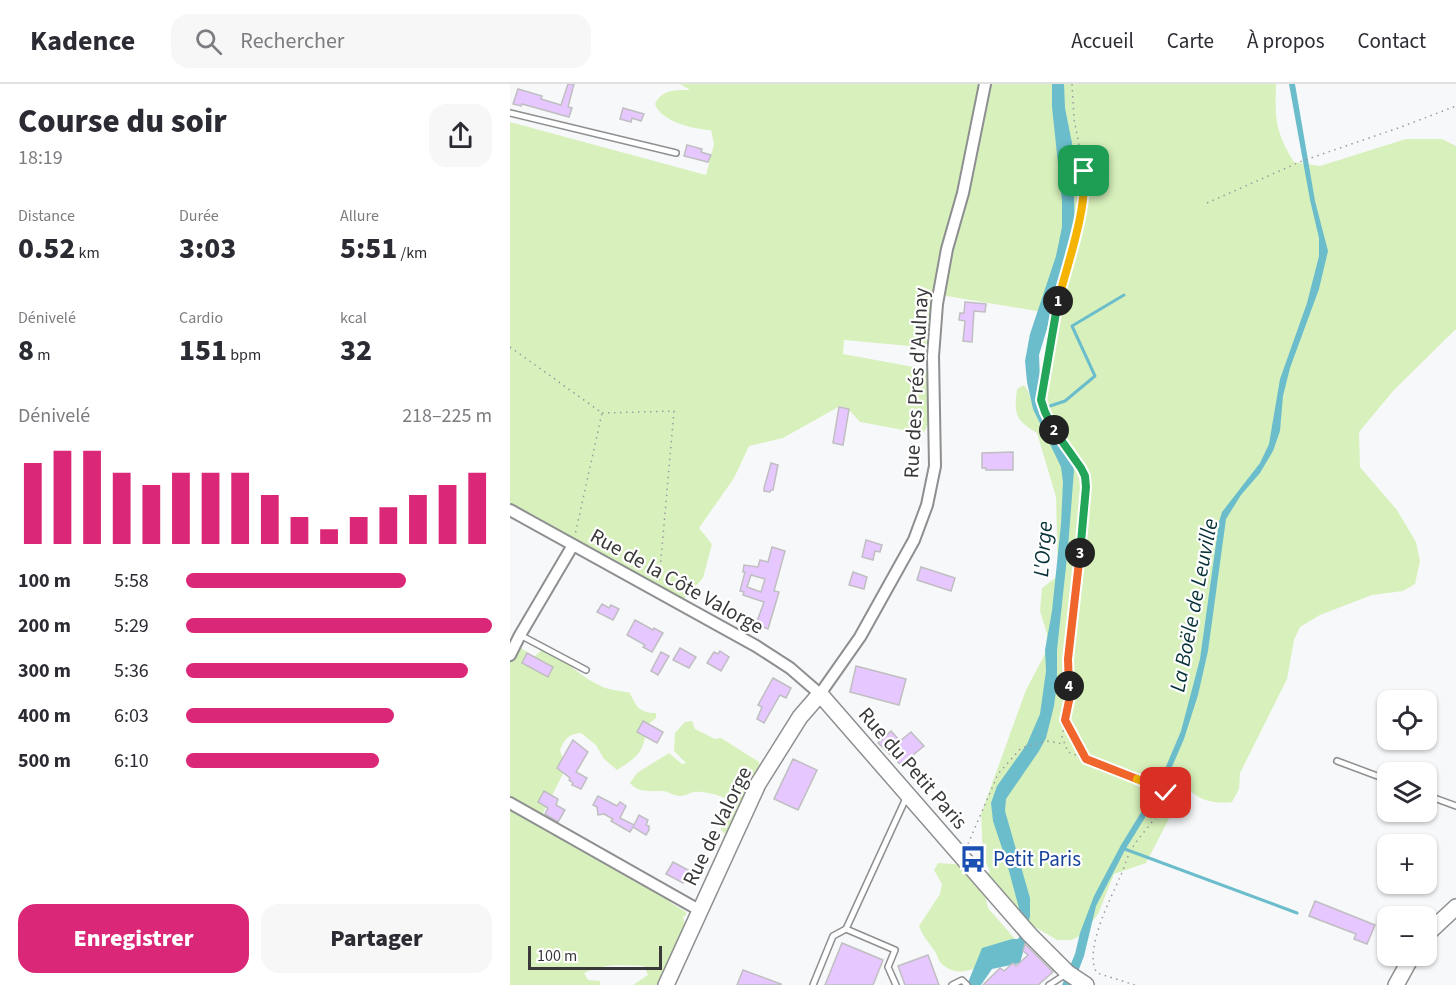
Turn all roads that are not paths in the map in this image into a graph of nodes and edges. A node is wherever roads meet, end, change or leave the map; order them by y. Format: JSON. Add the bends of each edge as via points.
{"nodes":[{"id":1,"x":985,"y":84,"type":"edge"},
{"id":2,"x":510,"y":113,"type":"edge"},
{"id":3,"x":676,"y":153,"type":"dead end"},
{"id":4,"x":510,"y":510,"type":"edge"},
{"id":5,"x":573,"y":545,"type":"junction"},
{"id":6,"x":520,"y":635,"type":"junction"},
{"id":7,"x":510,"y":655,"type":"edge"},
{"id":8,"x":586,"y":670,"type":"dead end"},
{"id":9,"x":819,"y":694,"type":"junction"},
{"id":10,"x":1337,"y":761,"type":"dead end"},
{"id":11,"x":1377,"y":776,"type":"edge"},
{"id":12,"x":908,"y":794,"type":"junction"},
{"id":13,"x":1437,"y":799,"type":"edge"},
{"id":14,"x":510,"y":803,"type":"edge"},
{"id":15,"x":1456,"y":806,"type":"edge"},
{"id":16,"x":1456,"y":907,"type":"edge"},
{"id":17,"x":699,"y":910,"type":"junction"},
{"id":18,"x":1437,"y":925,"type":"edge"},
{"id":19,"x":846,"y":929,"type":"junction"},
{"id":20,"x":1406,"y":966,"type":"edge"},
{"id":21,"x":1077,"y":980,"type":"edge"},
{"id":22,"x":967,"y":984,"type":"edge"},
{"id":23,"x":666,"y":985,"type":"edge"},
{"id":24,"x":813,"y":985,"type":"edge"},
{"id":25,"x":896,"y":985,"type":"edge"},
{"id":26,"x":952,"y":985,"type":"edge"},
{"id":27,"x":1049,"y":985,"type":"edge"},
{"id":28,"x":1396,"y":985,"type":"edge"}],
"edges":[{"from":1,"to":9,"type":"street","name":"Rue des Prés d'Aulnay","via":[[937,304],[933,356],[935,466],[927,505],[914,540],[860,637]]},
{"from":2,"to":3,"type":"lane"},
{"from":4,"to":5,"type":"street","name":"Rue de la Côte Valorge"},
{"from":5,"to":6,"type":"street"},
{"from":5,"to":9,"type":"street","name":"Rue de la Côte Valorge","via":[[765,652]]},
{"from":6,"to":7,"type":"street"},
{"from":6,"to":8,"type":"lane"},
{"from":9,"to":12,"type":"street","name":"Rue du Petit Paris"},
{"from":9,"to":17,"type":"street","name":"Rue de Valorge","via":[[758,784]]},
{"from":10,"to":11,"type":"lane"},
{"from":12,"to":19,"type":"lane"},
{"from":12,"to":21,"type":"street","name":"Rue du Petit Paris","via":[[1026,930]]},
{"from":13,"to":15,"type":"lane"},
{"from":14,"to":17,"type":"street"},
{"from":16,"to":18,"type":"street"},
{"from":17,"to":23,"type":"street","name":"Rue de Valorge"},
{"from":19,"to":24,"type":"lane","via":[[833,936]]},
{"from":19,"to":25,"type":"lane","via":[[895,950],[888,968]]},
{"from":20,"to":28,"type":"street"},
{"from":21,"to":27,"type":"lane"},
{"from":22,"to":26,"type":"lane","via":[[962,980]]}]}
